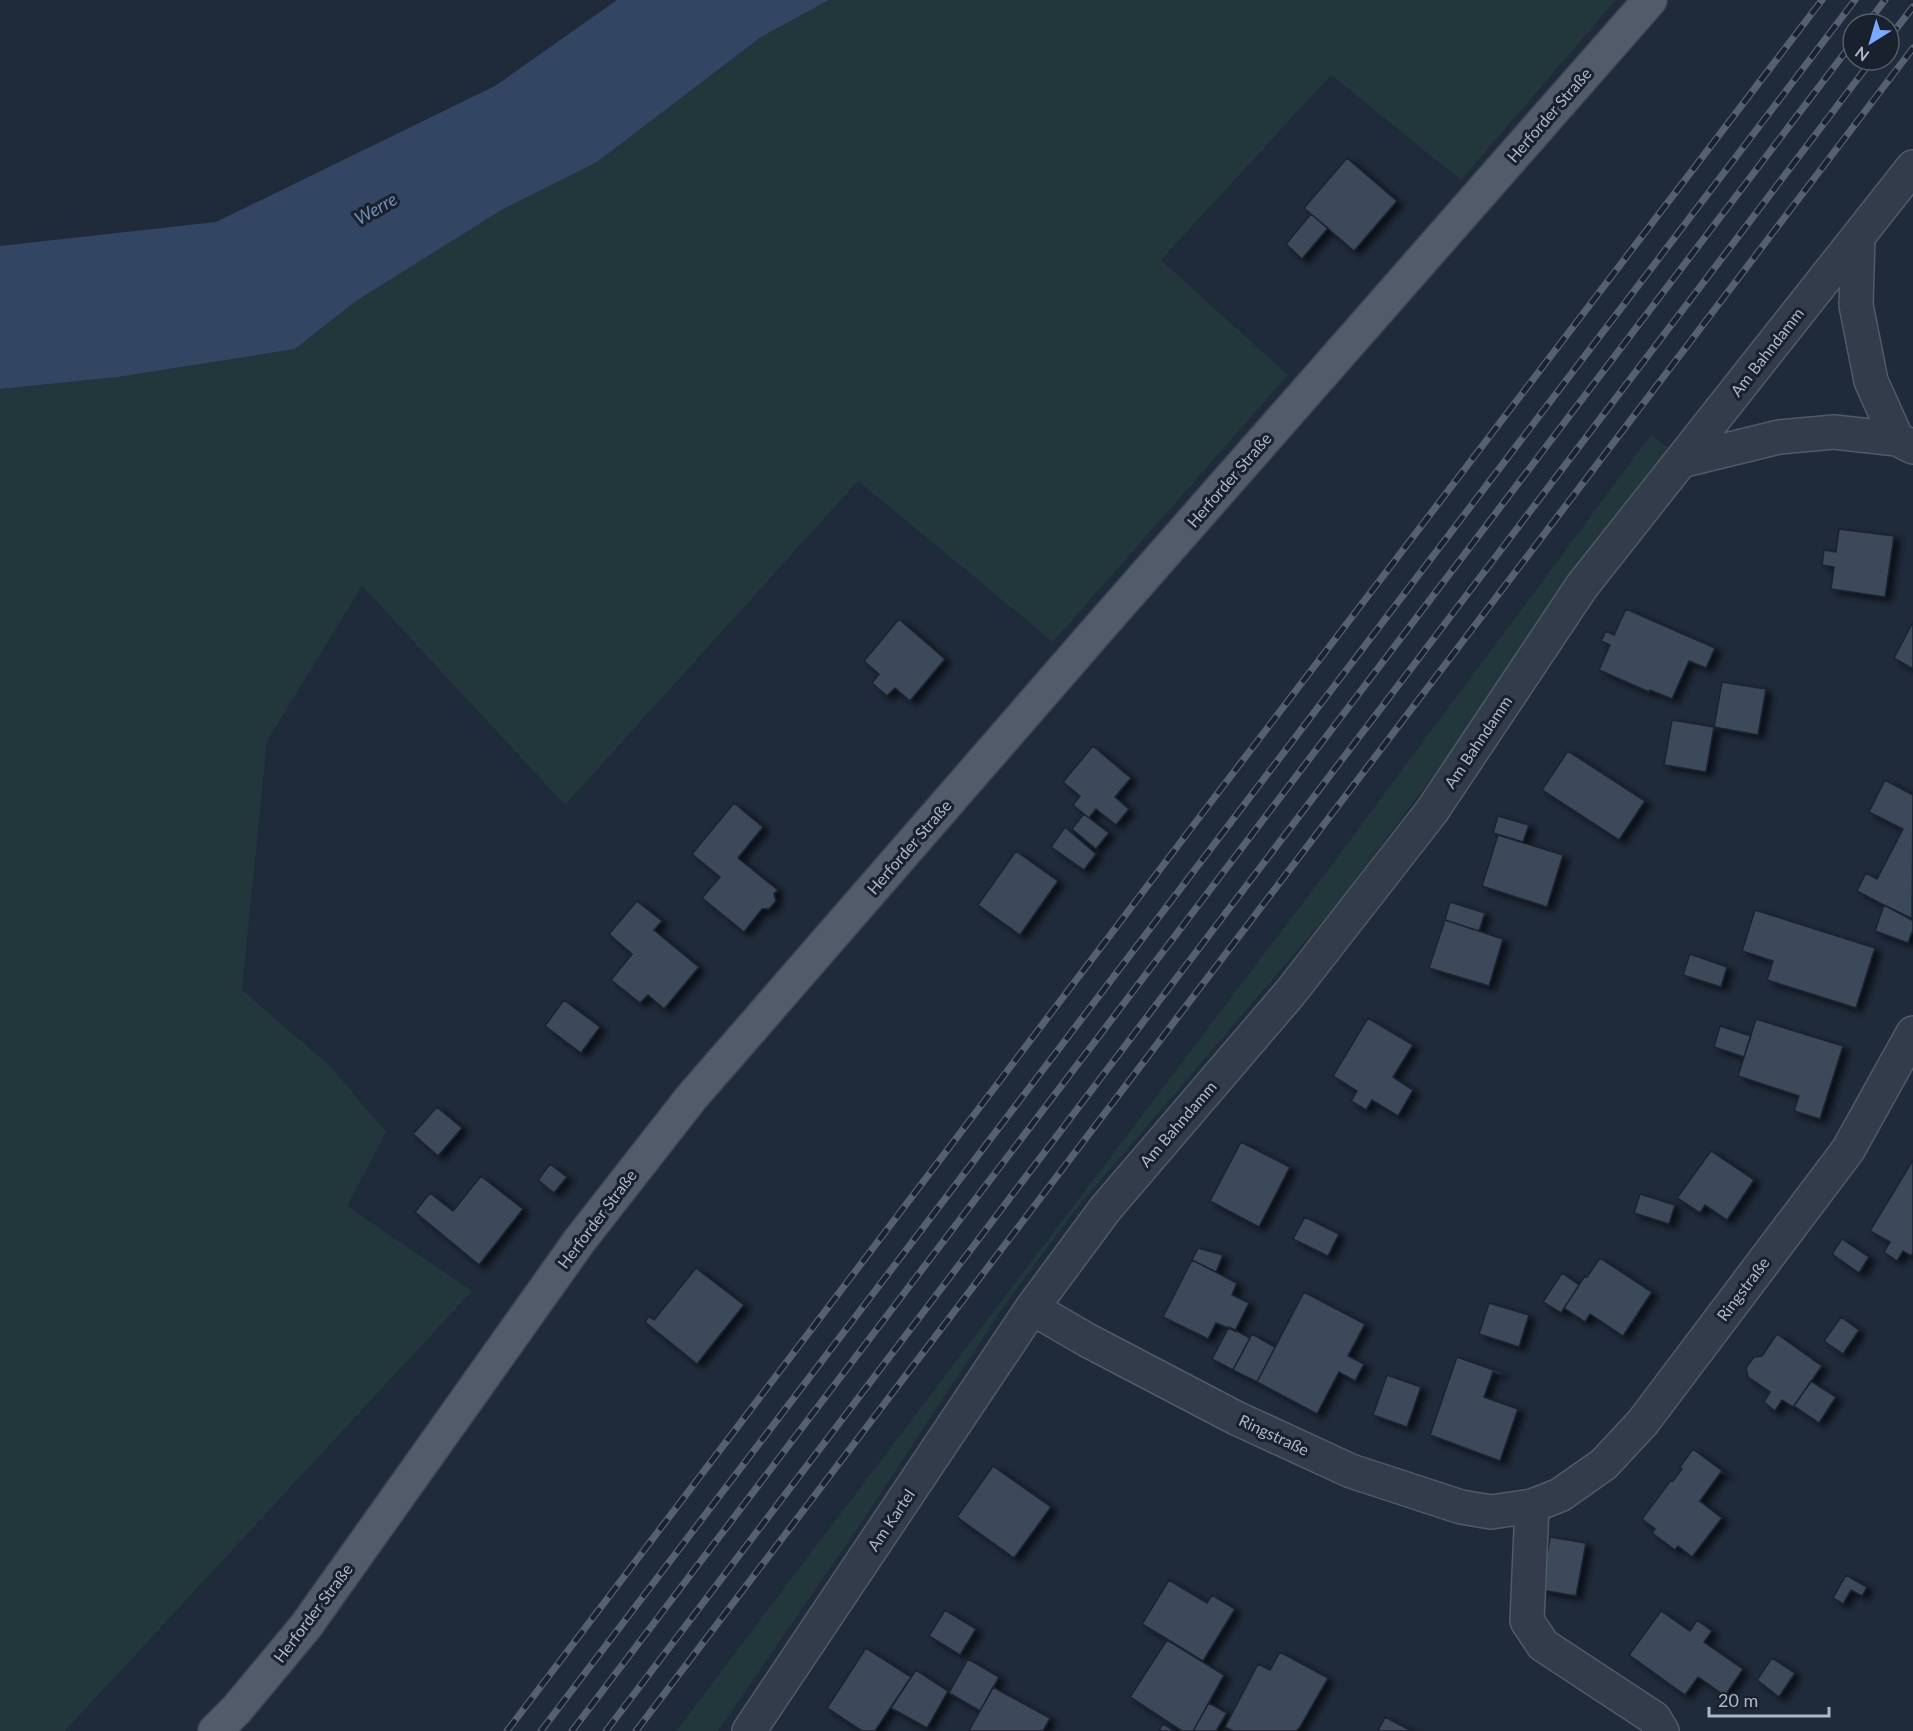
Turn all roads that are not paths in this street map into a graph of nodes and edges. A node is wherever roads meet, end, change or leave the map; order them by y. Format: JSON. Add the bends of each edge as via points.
{"nodes":[{"id":1,"x":1650,"y":0,"type":"edge"},
{"id":2,"x":1913,"y":167,"type":"edge"},
{"id":3,"x":1858,"y":238,"type":"junction"},
{"id":4,"x":1905,"y":443,"type":"edge"},
{"id":5,"x":1681,"y":461,"type":"junction"},
{"id":6,"x":1913,"y":1033,"type":"edge"},
{"id":7,"x":1032,"y":1308,"type":"junction"},
{"id":8,"x":1532,"y":1506,"type":"junction"},
{"id":9,"x":215,"y":1731,"type":"edge"},
{"id":10,"x":749,"y":1731,"type":"edge"},
{"id":11,"x":1662,"y":1731,"type":"edge"}],
"edges":[{"from":1,"to":9,"type":"main road","name":"Herforder Straße","via":[[691,1098],[580,1240],[306,1626]]},
{"from":2,"to":3,"type":"street","name":"Am Bahndamm"},
{"from":3,"to":4,"type":"street","via":[[1856,305],[1871,381]]},
{"from":3,"to":5,"type":"street","name":"Am Bahndamm"},
{"from":4,"to":5,"type":"street","via":[[1834,432],[1779,437]]},
{"from":5,"to":7,"type":"street","name":"Am Bahndamm","via":[[1582,586],[1432,811],[1290,993],[1106,1208]]},
{"from":6,"to":8,"type":"street","name":"Ringstraße","via":[[1848,1150],[1643,1422],[1604,1464],[1560,1495]]},
{"from":7,"to":8,"type":"street","name":"Ringstraße","via":[[1236,1418],[1351,1471],[1481,1511]]},
{"from":7,"to":10,"type":"street","name":"Am Kartel"},
{"from":8,"to":11,"type":"street","via":[[1527,1622],[1544,1645],[1654,1718]]}]}
